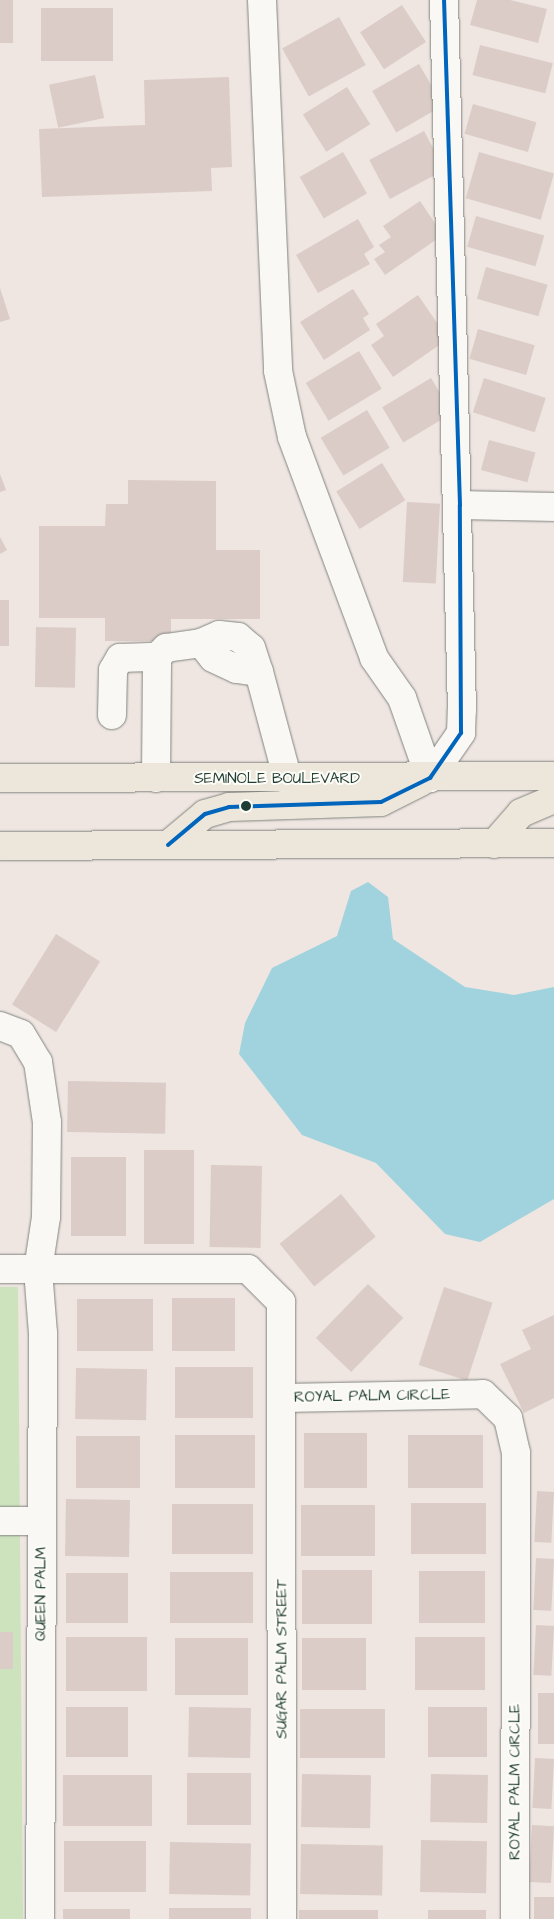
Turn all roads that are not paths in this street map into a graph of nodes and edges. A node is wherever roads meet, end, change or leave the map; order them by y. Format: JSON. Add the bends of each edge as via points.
{"nodes":[{"id":1,"x":262,"y":0,"type":"edge"},
{"id":2,"x":444,"y":0,"type":"edge"},
{"id":3,"x":460,"y":505,"type":"junction"},
{"id":4,"x":554,"y":507,"type":"edge"},
{"id":5,"x":157,"y":657,"type":"junction"},
{"id":6,"x":112,"y":714,"type":"dead end"},
{"id":7,"x":554,"y":776,"type":"edge"},
{"id":8,"x":0,"y":778,"type":"edge"},
{"id":9,"x":156,"y":778,"type":"junction"},
{"id":10,"x":430,"y":778,"type":"junction"},
{"id":11,"x":288,"y":780,"type":"junction"},
{"id":12,"x":554,"y":800,"type":"edge"},
{"id":13,"x":554,"y":843,"type":"edge"},
{"id":14,"x":494,"y":844,"type":"junction"},
{"id":15,"x":168,"y":845,"type":"junction"},
{"id":16,"x":0,"y":846,"type":"edge"},
{"id":17,"x":0,"y":1026,"type":"edge"},
{"id":18,"x":0,"y":1269,"type":"edge"},
{"id":19,"x":38,"y":1270,"type":"junction"},
{"id":20,"x":283,"y":1398,"type":"junction"},
{"id":21,"x":0,"y":1521,"type":"edge"},
{"id":22,"x":42,"y":1521,"type":"junction"},
{"id":23,"x":40,"y":1919,"type":"edge"},
{"id":24,"x":282,"y":1919,"type":"edge"},
{"id":25,"x":515,"y":1919,"type":"edge"}],
"edges":[{"from":1,"to":10,"type":"street","via":[[278,371],[292,437],[374,658],[402,698]]},
{"from":2,"to":3,"type":"street"},
{"from":3,"to":4,"type":"street"},
{"from":3,"to":10,"type":"street","via":[[461,733]]},
{"from":5,"to":6,"type":"street","via":[[120,658],[113,670]]},
{"from":5,"to":9,"type":"street"},
{"from":5,"to":11,"type":"street","via":[[166,648],[201,643],[213,658],[237,670],[259,672]]},
{"from":7,"to":10,"type":"main road","name":"SEMINOLE BOULEVARD"},
{"from":8,"to":9,"type":"main road","name":"SEMINOLE BOULEVARD"},
{"from":9,"to":11,"type":"main road","name":"SEMINOLE BOULEVARD"},
{"from":10,"to":11,"type":"main road","name":"SEMINOLE BOULEVARD"},
{"from":10,"to":15,"type":"main road","via":[[381,802],[229,807],[205,814]]},
{"from":12,"to":14,"type":"main road","via":[[521,814]]},
{"from":13,"to":14,"type":"main road"},
{"from":14,"to":15,"type":"main road"},
{"from":15,"to":16,"type":"main road"},
{"from":17,"to":19,"type":"street","via":[[21,1034],[39,1070],[47,1122],[46,1217]]},
{"from":18,"to":19,"type":"street","name":"ROYAL PALM CIRCLE"},
{"from":19,"to":20,"type":"street","name":"ROYAL PALM CIRCLE","via":[[248,1269],[281,1302]]},
{"from":19,"to":22,"type":"street","name":"QUEEN PALM","via":[[43,1334]]},
{"from":20,"to":24,"type":"street","name":"SUGAR PALM STREET"},
{"from":20,"to":25,"type":"street","name":"ROYAL PALM CIRCLE","via":[[483,1394],[508,1418],[516,1453]]},
{"from":21,"to":22,"type":"street"},
{"from":22,"to":23,"type":"street","name":"QUEEN PALM"}]}
